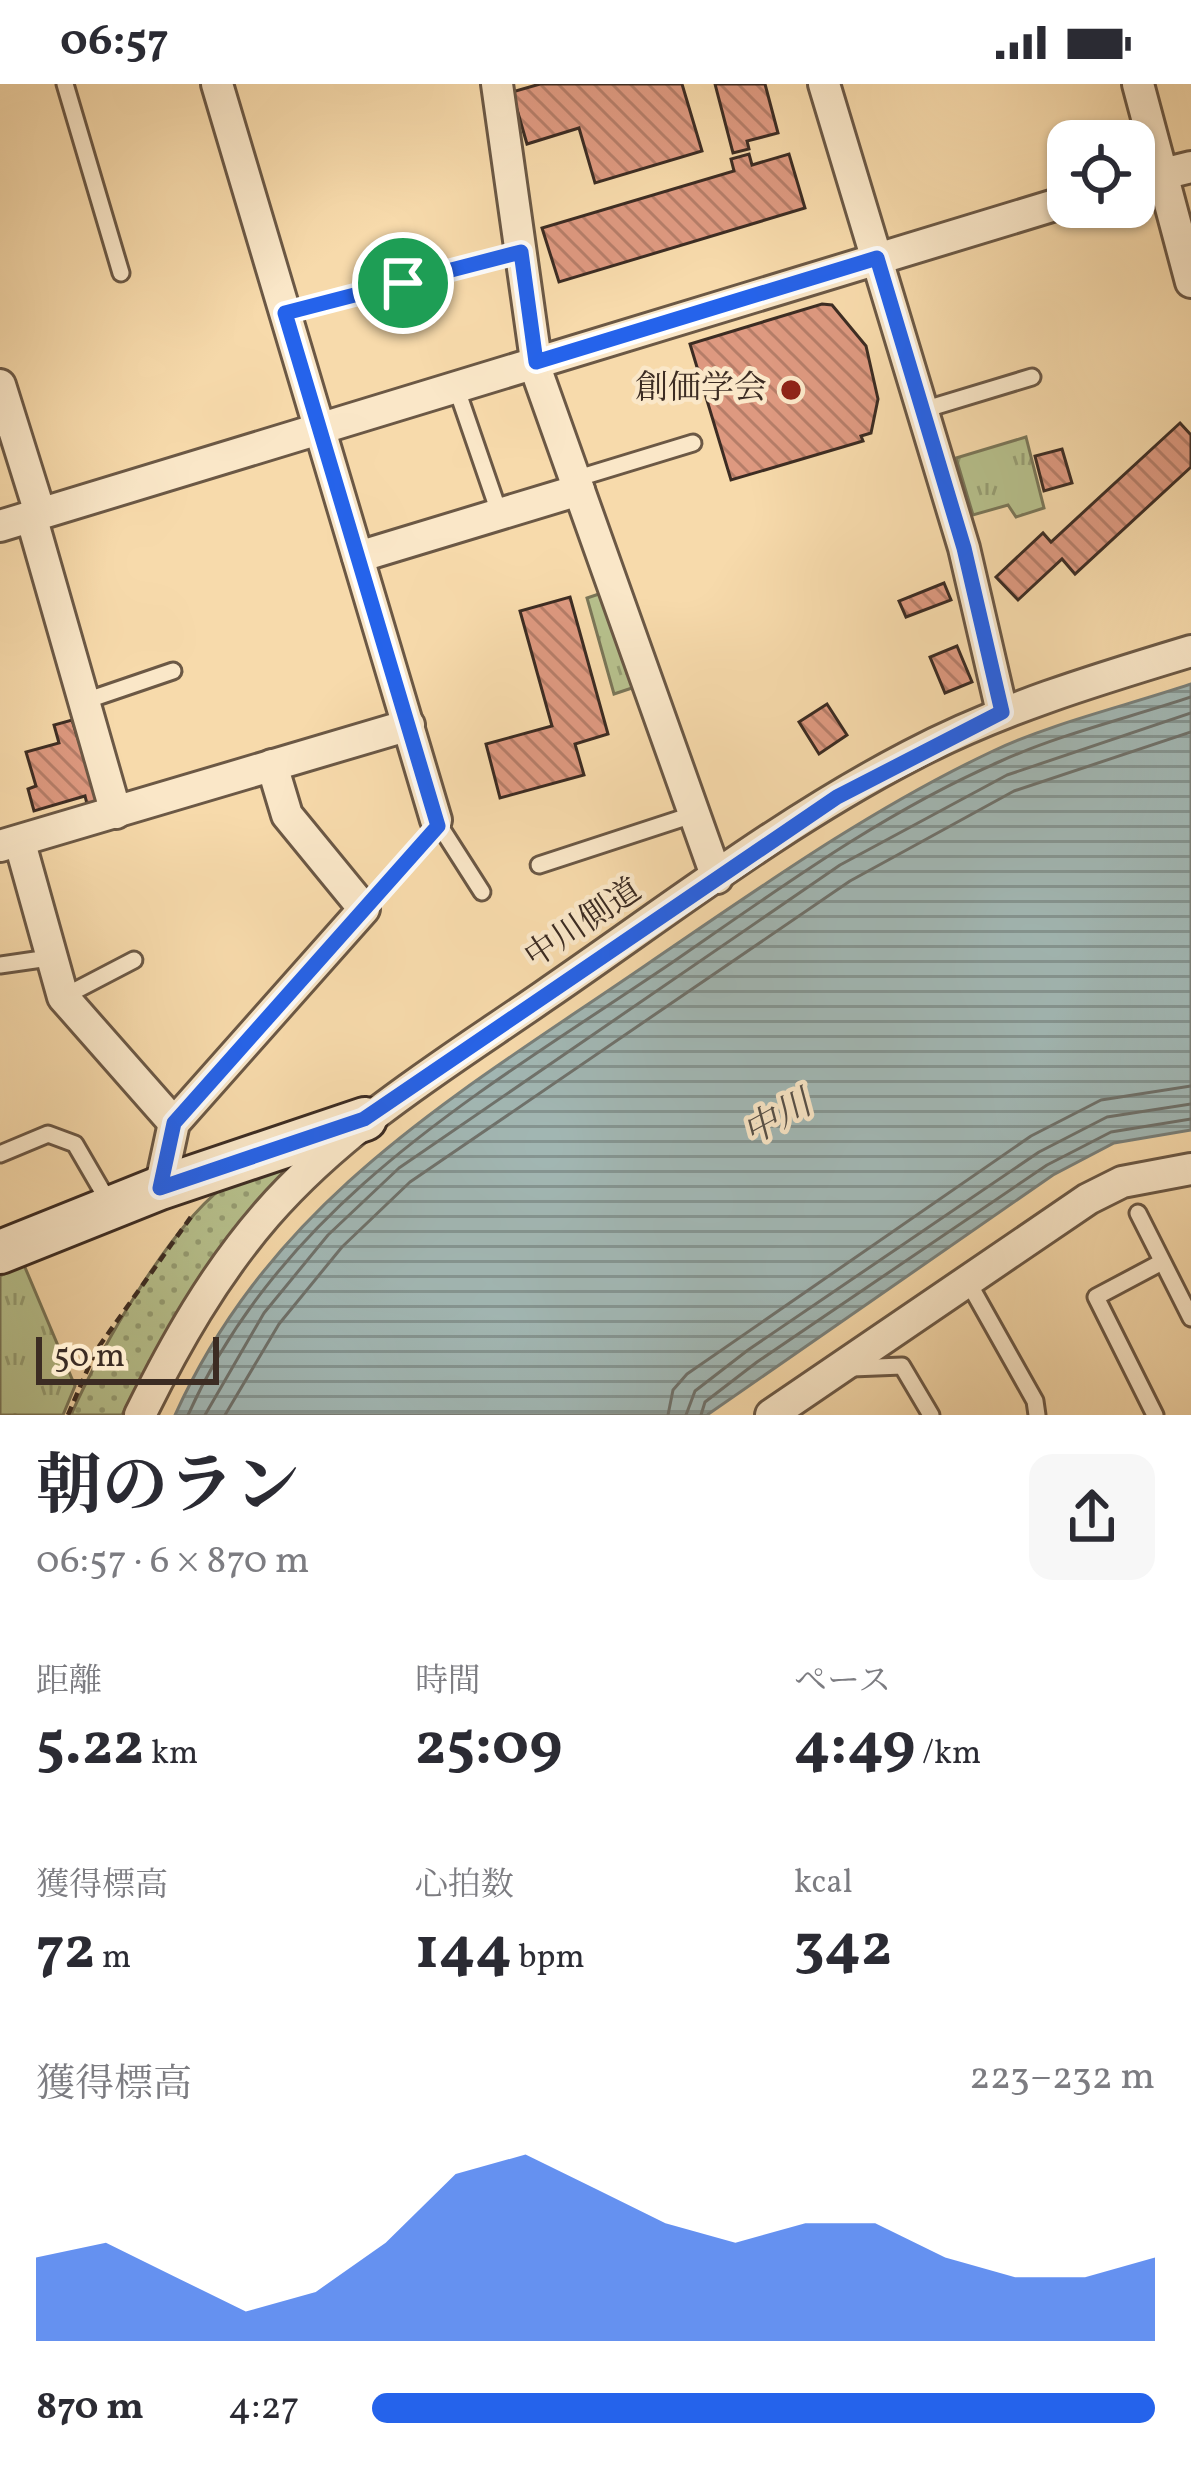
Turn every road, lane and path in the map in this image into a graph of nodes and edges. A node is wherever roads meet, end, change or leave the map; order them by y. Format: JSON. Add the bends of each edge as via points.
{"nodes":[{"id":1,"x":64,"y":84,"type":"edge"},
{"id":2,"x":217,"y":84,"type":"edge"},
{"id":3,"x":497,"y":84,"type":"edge"},
{"id":4,"x":824,"y":84,"type":"edge"},
{"id":5,"x":1138,"y":84,"type":"edge"},
{"id":6,"x":1141,"y":120,"type":"edge"},
{"id":7,"x":1191,"y":167,"type":"edge"},
{"id":8,"x":1155,"y":175,"type":"edge"},
{"id":9,"x":1155,"y":198,"type":"edge"},
{"id":10,"x":1047,"y":206,"type":"edge"},
{"id":11,"x":521,"y":252,"type":"junction"},
{"id":12,"x":877,"y":258,"type":"junction"},
{"id":13,"x":122,"y":272,"type":"dead end"},
{"id":14,"x":1191,"y":282,"type":"edge"},
{"id":15,"x":285,"y":313,"type":"junction"},
{"id":16,"x":536,"y":362,"type":"junction"},
{"id":17,"x":1032,"y":377,"type":"dead end"},
{"id":18,"x":0,"y":385,"type":"edge"},
{"id":19,"x":456,"y":385,"type":"junction"},
{"id":20,"x":923,"y":410,"type":"junction"},
{"id":21,"x":319,"y":427,"type":"junction"},
{"id":22,"x":693,"y":443,"type":"dead end"},
{"id":23,"x":577,"y":484,"type":"junction"},
{"id":24,"x":35,"y":514,"type":"junction"},
{"id":25,"x":500,"y":515,"type":"junction"},
{"id":26,"x":0,"y":526,"type":"edge"},
{"id":27,"x":358,"y":557,"type":"junction"},
{"id":28,"x":1191,"y":650,"type":"edge"},
{"id":29,"x":173,"y":671,"type":"dead end"},
{"id":30,"x":85,"y":701,"type":"junction"},
{"id":31,"x":1002,"y":712,"type":"junction"},
{"id":32,"x":409,"y":725,"type":"junction"},
{"id":33,"x":272,"y":765,"type":"junction"},
{"id":34,"x":116,"y":813,"type":"junction"},
{"id":35,"x":692,"y":815,"type":"junction"},
{"id":36,"x":437,"y":823,"type":"junction"},
{"id":37,"x":10,"y":844,"type":"edge"},
{"id":38,"x":539,"y":865,"type":"dead end"},
{"id":39,"x":717,"y":878,"type":"junction"},
{"id":40,"x":482,"y":892,"type":"dead end"},
{"id":41,"x":364,"y":909,"type":"junction"},
{"id":42,"x":49,"y":958,"type":"junction"},
{"id":43,"x":134,"y":960,"type":"dead end"},
{"id":44,"x":0,"y":965,"type":"edge"},
{"id":45,"x":63,"y":997,"type":"junction"},
{"id":46,"x":364,"y":1119,"type":"junction"},
{"id":47,"x":174,"y":1123,"type":"junction"},
{"id":48,"x":0,"y":1154,"type":"edge"},
{"id":49,"x":1191,"y":1169,"type":"edge"},
{"id":50,"x":160,"y":1188,"type":"junction"},
{"id":51,"x":203,"y":1199,"type":"dead end"},
{"id":52,"x":112,"y":1208,"type":"junction"},
{"id":53,"x":1138,"y":1213,"type":"dead end"},
{"id":54,"x":0,"y":1252,"type":"edge"},
{"id":55,"x":1162,"y":1262,"type":"junction"},
{"id":56,"x":965,"y":1278,"type":"junction"},
{"id":57,"x":1191,"y":1318,"type":"edge"},
{"id":58,"x":831,"y":1372,"type":"junction"},
{"id":59,"x":782,"y":1412,"type":"edge"},
{"id":60,"x":68,"y":1415,"type":"edge"},
{"id":61,"x":140,"y":1415,"type":"edge"},
{"id":62,"x":931,"y":1415,"type":"edge"},
{"id":63,"x":1037,"y":1415,"type":"edge"},
{"id":64,"x":1155,"y":1415,"type":"edge"}],
"edges":[{"from":1,"to":13,"type":"lane"},
{"from":2,"to":15,"type":"street"},
{"from":3,"to":11,"type":"street"},
{"from":4,"to":12,"type":"street"},
{"from":5,"to":6,"type":"street"},
{"from":7,"to":8,"type":"street"},
{"from":9,"to":14,"type":"street"},
{"from":10,"to":12,"type":"street"},
{"from":11,"to":15,"type":"lane"},
{"from":11,"to":16,"type":"street"},
{"from":12,"to":16,"type":"street"},
{"from":12,"to":20,"type":"street"},
{"from":15,"to":21,"type":"street"},
{"from":16,"to":19,"type":"street"},
{"from":16,"to":23,"type":"street"},
{"from":17,"to":20,"type":"lane"},
{"from":18,"to":24,"type":"street"},
{"from":19,"to":21,"type":"street"},
{"from":19,"to":25,"type":"lane"},
{"from":20,"to":31,"type":"street"},
{"from":21,"to":24,"type":"street"},
{"from":21,"to":27,"type":"street"},
{"from":22,"to":23,"type":"lane"},
{"from":23,"to":25,"type":"street"},
{"from":23,"to":35,"type":"street"},
{"from":24,"to":26,"type":"street"},
{"from":24,"to":30,"type":"street"},
{"from":25,"to":27,"type":"street"},
{"from":27,"to":32,"type":"street"},
{"from":28,"to":31,"type":"street","name":"中川側道"},
{"from":29,"to":30,"type":"lane"},
{"from":30,"to":34,"type":"street"},
{"from":31,"to":39,"type":"street","name":"中川側道","via":[[837,797]]},
{"from":32,"to":33,"type":"street"},
{"from":32,"to":36,"type":"street"},
{"from":33,"to":34,"type":"street"},
{"from":33,"to":41,"type":"street","via":[[287,815]]},
{"from":34,"to":37,"type":"street"},
{"from":35,"to":38,"type":"lane"},
{"from":35,"to":39,"type":"street"},
{"from":36,"to":40,"type":"lane"},
{"from":36,"to":41,"type":"path"},
{"from":37,"to":42,"type":"street"},
{"from":39,"to":46,"type":"street","name":"中川側道"},
{"from":41,"to":47,"type":"street"},
{"from":42,"to":44,"type":"lane"},
{"from":42,"to":45,"type":"street"},
{"from":43,"to":45,"type":"lane"},
{"from":45,"to":47,"type":"street"},
{"from":46,"to":50,"type":"street"},
{"from":46,"to":61,"type":"street","name":"中川側道","via":[[229,1263]]},
{"from":47,"to":50,"type":"street"},
{"from":48,"to":52,"type":"lane","via":[[48,1134],[75,1144]]},
{"from":49,"to":56,"type":"street","via":[[1122,1182]]},
{"from":50,"to":52,"type":"street"},
{"from":51,"to":60,"type":"path","via":[[95,1352]]},
{"from":52,"to":54,"type":"street"},
{"from":53,"to":55,"type":"lane"},
{"from":55,"to":57,"type":"lane"},
{"from":55,"to":64,"type":"lane","via":[[1096,1297]]},
{"from":56,"to":58,"type":"street"},
{"from":56,"to":63,"type":"lane"},
{"from":58,"to":59,"type":"street"},
{"from":58,"to":62,"type":"lane","via":[[902,1366]]}]}
